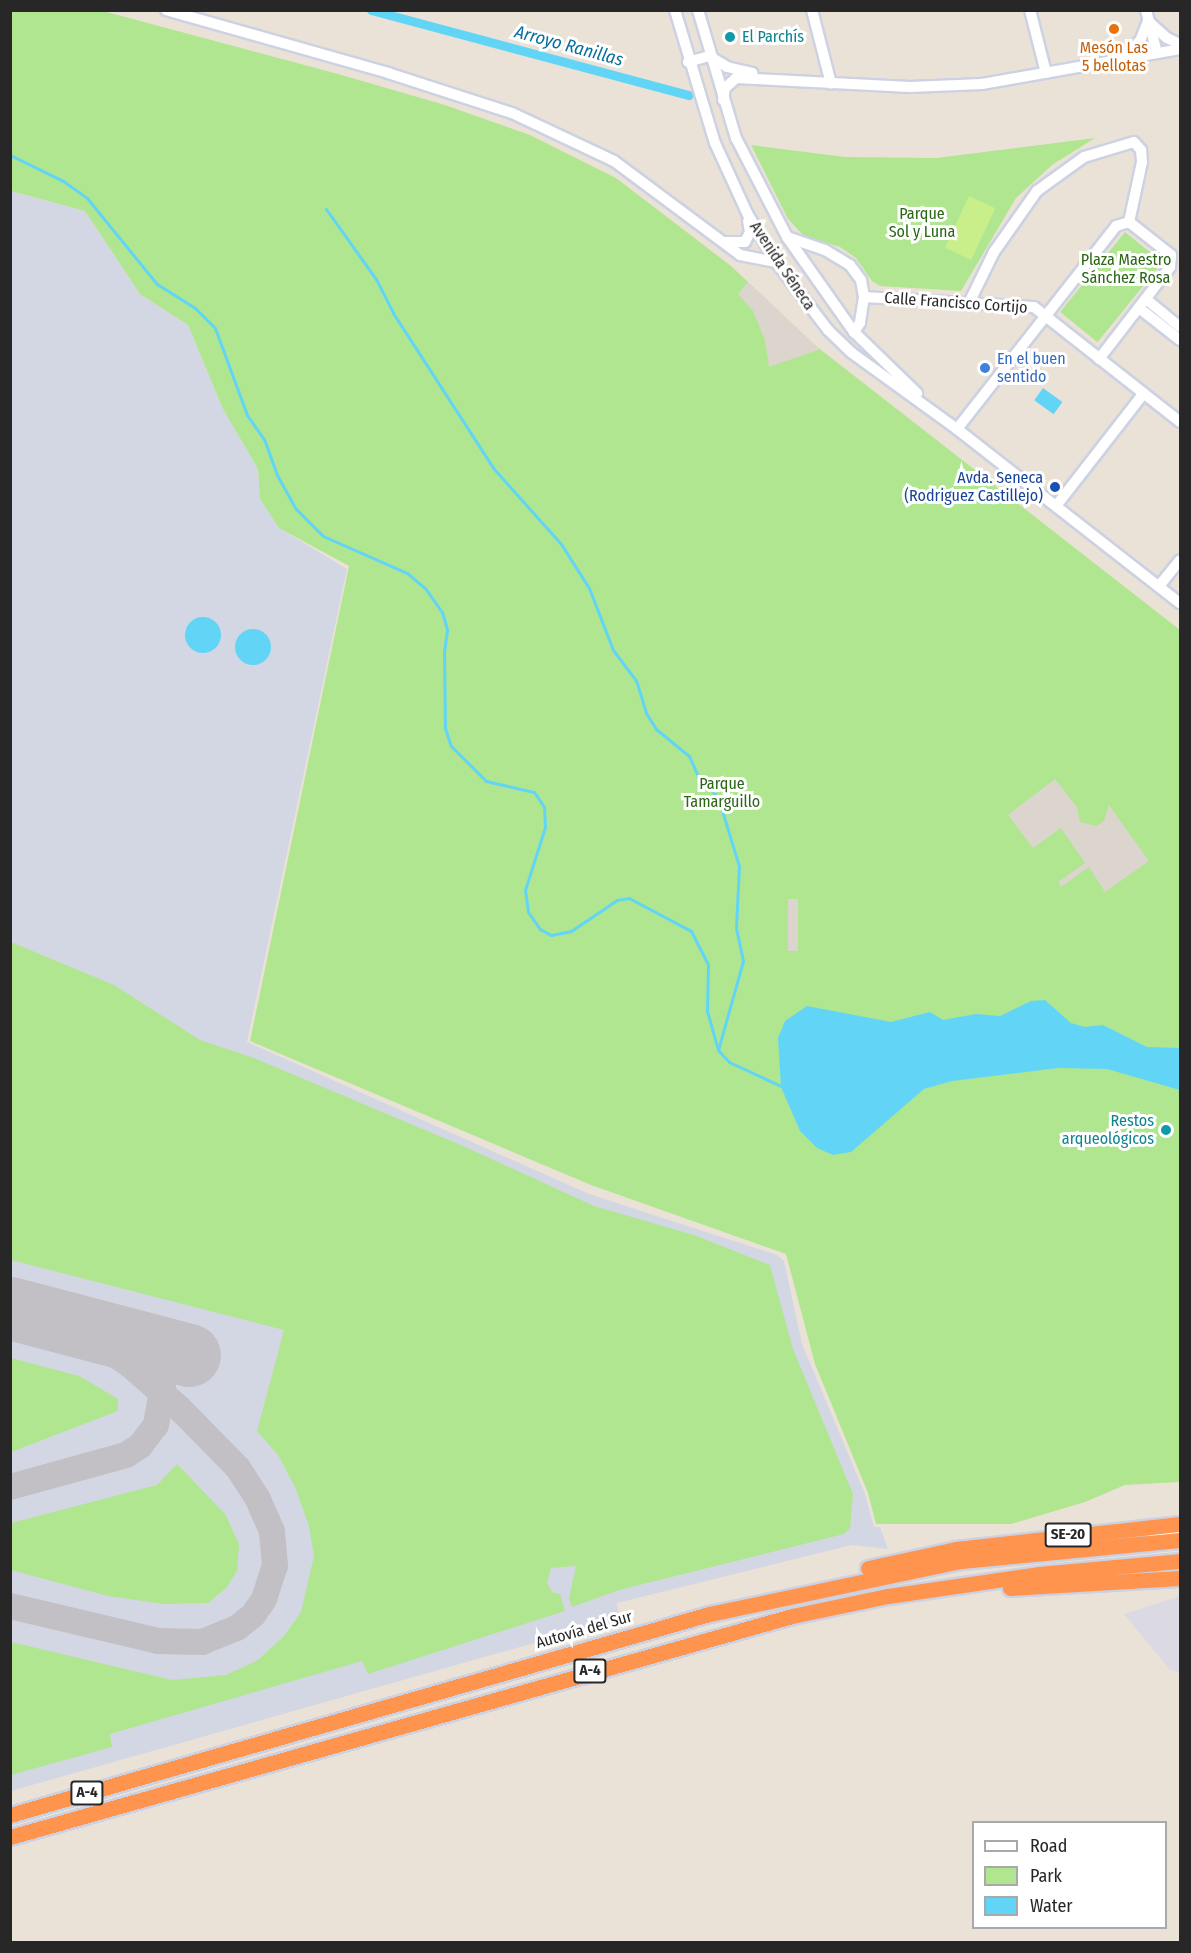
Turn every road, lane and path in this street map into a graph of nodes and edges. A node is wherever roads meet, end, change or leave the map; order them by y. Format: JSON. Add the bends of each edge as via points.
{"nodes":[{"id":1,"x":166,"y":10,"type":"edge"},
{"id":2,"x":675,"y":10,"type":"edge"},
{"id":3,"x":698,"y":10,"type":"edge"},
{"id":4,"x":812,"y":10,"type":"edge"},
{"id":5,"x":1030,"y":10,"type":"edge"},
{"id":6,"x":1147,"y":16,"type":"edge"},
{"id":7,"x":1180,"y":47,"type":"edge"},
{"id":8,"x":1157,"y":53,"type":"junction"},
{"id":9,"x":709,"y":56,"type":"junction"},
{"id":10,"x":1123,"y":59,"type":"junction"},
{"id":11,"x":688,"y":62,"type":"junction"},
{"id":12,"x":1047,"y":73,"type":"junction"},
{"id":13,"x":798,"y":81,"type":"junction"},
{"id":14,"x":831,"y":84,"type":"junction"},
{"id":15,"x":723,"y":101,"type":"junction"},
{"id":16,"x":747,"y":213,"type":"junction"},
{"id":17,"x":1129,"y":222,"type":"junction"},
{"id":18,"x":787,"y":237,"type":"junction"},
{"id":19,"x":723,"y":242,"type":"junction"},
{"id":20,"x":776,"y":262,"type":"junction"},
{"id":21,"x":864,"y":297,"type":"junction"},
{"id":22,"x":969,"y":303,"type":"junction"},
{"id":23,"x":1142,"y":303,"type":"junction"},
{"id":24,"x":1045,"y":316,"type":"junction"},
{"id":25,"x":1180,"y":327,"type":"edge"},
{"id":26,"x":854,"y":332,"type":"junction"},
{"id":27,"x":1180,"y":340,"type":"edge"},
{"id":28,"x":1099,"y":359,"type":"junction"},
{"id":29,"x":1144,"y":393,"type":"junction"},
{"id":30,"x":945,"y":420,"type":"junction"},
{"id":31,"x":1180,"y":422,"type":"edge"},
{"id":32,"x":957,"y":429,"type":"junction"},
{"id":33,"x":1056,"y":506,"type":"junction"},
{"id":34,"x":1180,"y":560,"type":"edge"},
{"id":35,"x":1160,"y":586,"type":"junction"},
{"id":36,"x":1180,"y":603,"type":"edge"},
{"id":37,"x":1180,"y":1524,"type":"edge"},
{"id":38,"x":1180,"y":1532,"type":"edge"},
{"id":39,"x":1180,"y":1540,"type":"edge"},
{"id":40,"x":1039,"y":1551,"type":"junction"},
{"id":41,"x":1180,"y":1561,"type":"edge"},
{"id":42,"x":1180,"y":1576,"type":"edge"},
{"id":43,"x":888,"y":1596,"type":"junction"},
{"id":44,"x":709,"y":1614,"type":"junction"},
{"id":45,"x":164,"y":1770,"type":"junction"},
{"id":46,"x":10,"y":1808,"type":"edge"},
{"id":47,"x":10,"y":1815,"type":"edge"},
{"id":48,"x":10,"y":1837,"type":"edge"}],
"edges":[{"from":1,"to":19,"type":"street","via":[[512,113],[614,161]]},
{"from":2,"to":11,"type":"street","name":"Avenida Séneca"},
{"from":3,"to":9,"type":"street","name":"Avenida Séneca"},
{"from":4,"to":14,"type":"street"},
{"from":5,"to":12,"type":"street"},
{"from":6,"to":7,"type":"street"},
{"from":6,"to":8,"type":"street"},
{"from":6,"to":10,"type":"street","via":[[1140,41]]},
{"from":7,"to":8,"type":"street"},
{"from":8,"to":10,"type":"street"},
{"from":9,"to":11,"type":"street"},
{"from":9,"to":13,"type":"street","via":[[727,67]]},
{"from":9,"to":15,"type":"street","name":"Avenida Séneca"},
{"from":10,"to":12,"type":"street"},
{"from":11,"to":16,"type":"street","name":"Avenida Séneca","via":[[715,143]]},
{"from":12,"to":14,"type":"street","via":[[982,84]]},
{"from":13,"to":14,"type":"street"},
{"from":13,"to":15,"type":"street","via":[[736,78],[725,88]]},
{"from":15,"to":18,"type":"street","name":"Avenida Séneca","via":[[737,142]]},
{"from":16,"to":19,"type":"street","via":[[750,232],[745,242]]},
{"from":16,"to":20,"type":"street","name":"Avenida Séneca"},
{"from":17,"to":22,"type":"street","via":[[1142,162],[1141,150],[1134,142],[1083,157],[1037,191],[994,252]]},
{"from":17,"to":23,"type":"street","via":[[1171,255],[1170,267]]},
{"from":17,"to":24,"type":"street","via":[[1116,226]]},
{"from":18,"to":21,"type":"street","via":[[825,250],[850,265],[861,280]]},
{"from":18,"to":26,"type":"street","name":"Avenida Séneca"},
{"from":19,"to":20,"type":"street","via":[[740,255]]},
{"from":20,"to":30,"type":"street","name":"Avenida Séneca","via":[[810,309],[844,345]]},
{"from":21,"to":22,"type":"street","name":"Calle Francisco Cortijo"},
{"from":21,"to":26,"type":"street","via":[[860,323]]},
{"from":22,"to":24,"type":"street","name":"Calle Francisco Cortijo","via":[[1034,307]]},
{"from":23,"to":25,"type":"street"},
{"from":23,"to":27,"type":"street"},
{"from":23,"to":28,"type":"street"},
{"from":24,"to":28,"type":"street","name":"Calle Francisco Cortijo"},
{"from":24,"to":32,"type":"street"},
{"from":26,"to":30,"type":"street","name":"Avenida Séneca"},
{"from":28,"to":29,"type":"street","name":"Calle Francisco Cortijo"},
{"from":29,"to":31,"type":"street","name":"Calle Francisco Cortijo"},
{"from":29,"to":33,"type":"street"},
{"from":30,"to":32,"type":"street","name":"Avenida Séneca"},
{"from":32,"to":33,"type":"street","name":"Avenida Séneca"},
{"from":33,"to":35,"type":"street","name":"Avenida Séneca"},
{"from":34,"to":35,"type":"street"},
{"from":35,"to":36,"type":"street","name":"Avenida Séneca"},
{"from":37,"to":44,"type":"highway","number":"SE-20","via":[[956,1549],[828,1577]]},
{"from":38,"to":40,"type":"street"},
{"from":39,"to":40,"type":"highway","name":"Autovía del Sur","number":"A-4"},
{"from":40,"to":44,"type":"highway","name":"Autovía del Sur","number":"A-4","via":[[831,1585]]},
{"from":41,"to":43,"type":"highway","number":"A-4","via":[[1039,1574]]},
{"from":42,"to":43,"type":"highway","via":[[1026,1586],[916,1601]]},
{"from":43,"to":48,"type":"highway","number":"A-4","via":[[792,1616],[658,1652]]},
{"from":44,"to":45,"type":"highway","name":"Autovía del Sur","number":"A-4"},
{"from":45,"to":46,"type":"highway"},
{"from":45,"to":47,"type":"highway","name":"Autovía del Sur","number":"A-4"}]}
